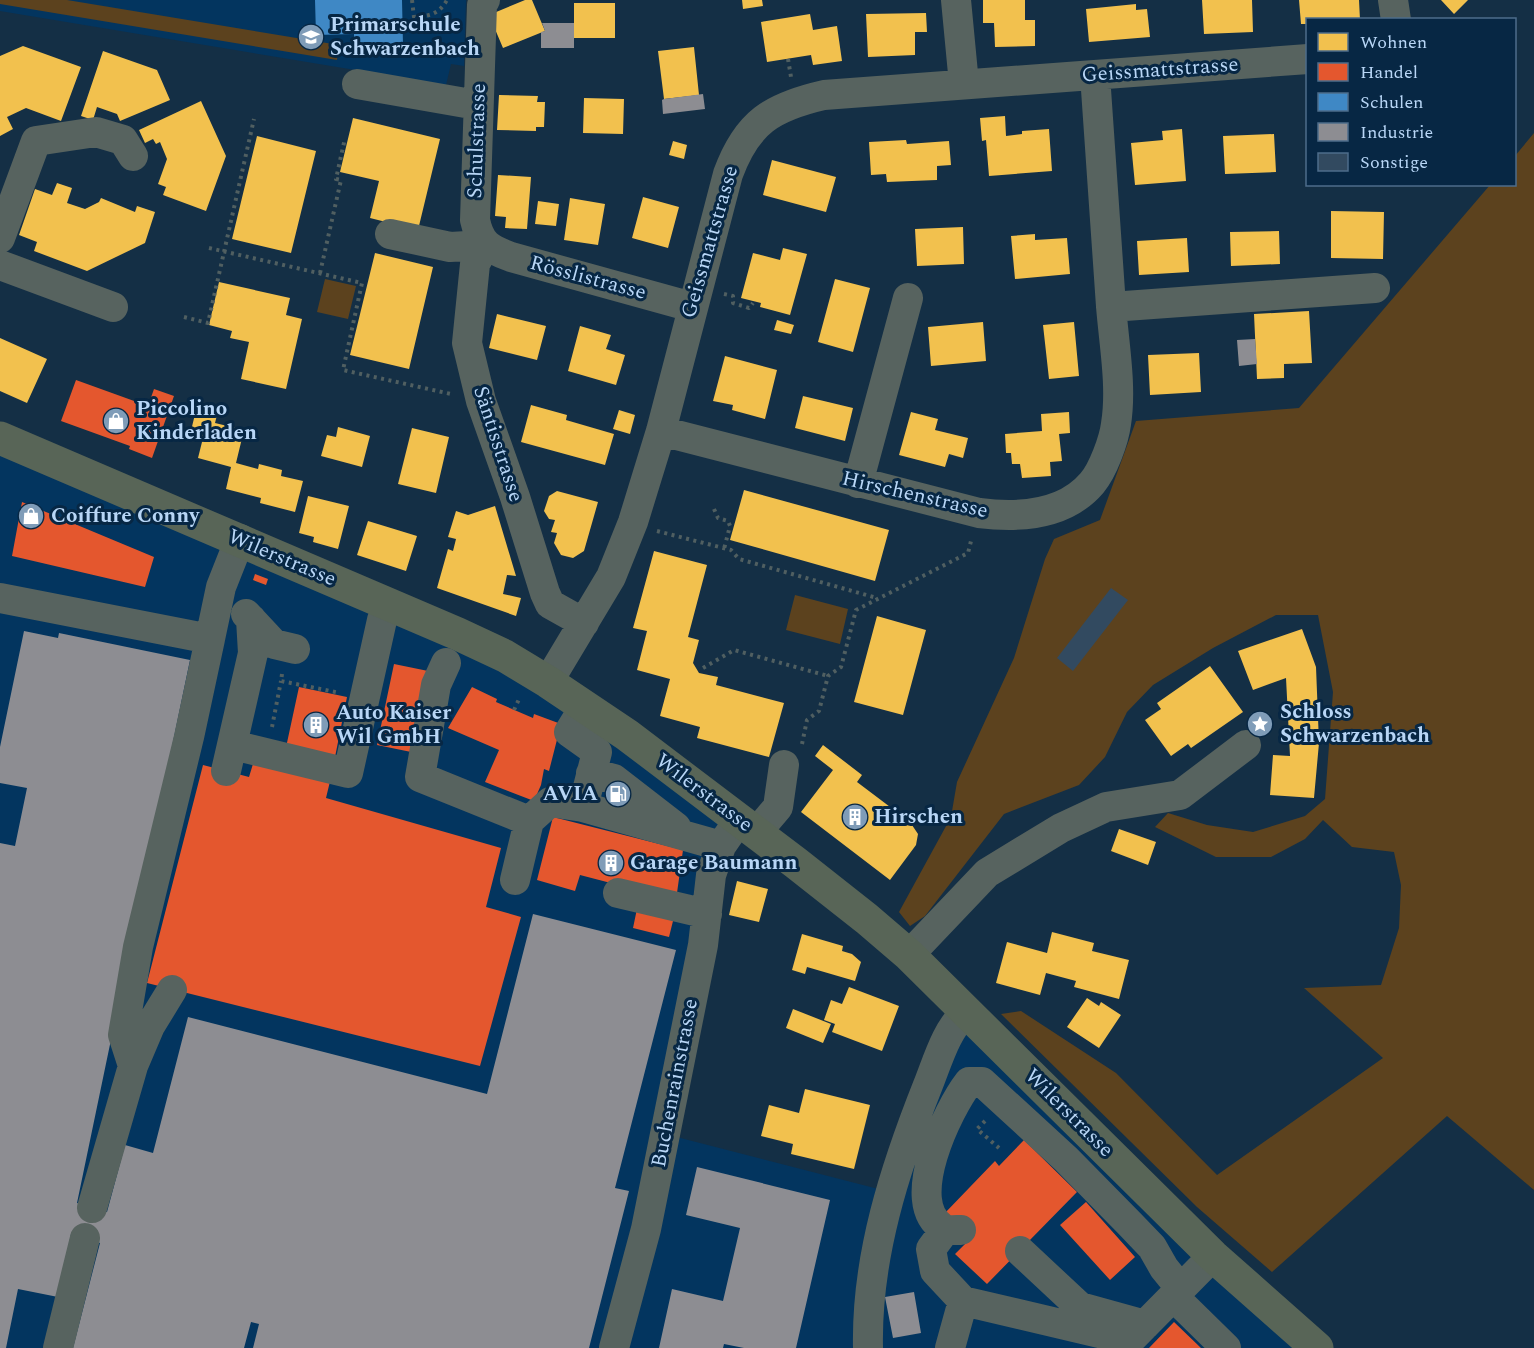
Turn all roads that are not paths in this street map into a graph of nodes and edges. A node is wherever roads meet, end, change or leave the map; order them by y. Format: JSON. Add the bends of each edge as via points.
{"nodes":[{"id":1,"x":485,"y":0,"type":"edge"},
{"id":2,"x":956,"y":0,"type":"edge"},
{"id":3,"x":1393,"y":0,"type":"edge"},
{"id":4,"x":1396,"y":18,"type":"edge"},
{"id":5,"x":1306,"y":59,"type":"edge"},
{"id":6,"x":1095,"y":75,"type":"junction"},
{"id":7,"x":357,"y":84,"type":"dead end"},
{"id":8,"x":964,"y":84,"type":"junction"},
{"id":9,"x":477,"y":105,"type":"junction"},
{"id":10,"x":133,"y":156,"type":"dead end"},
{"id":11,"x":390,"y":234,"type":"dead end"},
{"id":12,"x":0,"y":238,"type":"edge"},
{"id":13,"x":485,"y":245,"type":"junction"},
{"id":14,"x":0,"y":250,"type":"edge"},
{"id":15,"x":0,"y":265,"type":"edge"},
{"id":16,"x":80,"y":280,"type":"dead end"},
{"id":17,"x":1375,"y":288,"type":"dead end"},
{"id":18,"x":908,"y":298,"type":"dead end"},
{"id":19,"x":1111,"y":306,"type":"junction"},
{"id":20,"x":113,"y":307,"type":"dead end"},
{"id":21,"x":692,"y":307,"type":"junction"},
{"id":22,"x":661,"y":431,"type":"junction"},
{"id":23,"x":0,"y":438,"type":"edge"},
{"id":24,"x":858,"y":483,"type":"junction"},
{"id":25,"x":240,"y":539,"type":"junction"},
{"id":26,"x":221,"y":587,"type":"junction"},
{"id":27,"x":0,"y":598,"type":"edge"},
{"id":28,"x":388,"y":604,"type":"junction"},
{"id":29,"x":250,"y":619,"type":"junction"},
{"id":30,"x":585,"y":623,"type":"junction"},
{"id":31,"x":210,"y":639,"type":"junction"},
{"id":32,"x":284,"y":646,"type":"dead end"},
{"id":33,"x":452,"y":649,"type":"junction"},
{"id":34,"x":548,"y":682,"type":"junction"},
{"id":35,"x":199,"y":693,"type":"junction"},
{"id":36,"x":585,"y":706,"type":"junction"},
{"id":37,"x":441,"y":732,"type":"dead end"},
{"id":38,"x":1246,"y":745,"type":"dead end"},
{"id":39,"x":229,"y":758,"type":"junction"},
{"id":40,"x":792,"y":759,"type":"road end"},
{"id":41,"x":591,"y":773,"type":"junction"},
{"id":42,"x":583,"y":807,"type":"junction"},
{"id":43,"x":529,"y":821,"type":"junction"},
{"id":44,"x":739,"y":833,"type":"junction"},
{"id":45,"x":690,"y":837,"type":"junction"},
{"id":46,"x":515,"y":880,"type":"dead end"},
{"id":47,"x":618,"y":893,"type":"dead end"},
{"id":48,"x":707,"y":914,"type":"junction"},
{"id":49,"x":909,"y":955,"type":"junction"},
{"id":50,"x":171,"y":990,"type":"dead end"},
{"id":51,"x":966,"y":1012,"type":"junction"},
{"id":52,"x":133,"y":1066,"type":"junction"},
{"id":53,"x":92,"y":1208,"type":"dead end"},
{"id":54,"x":85,"y":1238,"type":"dead end"},
{"id":55,"x":1020,"y":1251,"type":"dead end"},
{"id":56,"x":1213,"y":1256,"type":"junction"},
{"id":57,"x":1177,"y":1293,"type":"junction"},
{"id":58,"x":963,"y":1301,"type":"junction"},
{"id":59,"x":1132,"y":1338,"type":"edge"},
{"id":60,"x":1208,"y":1342,"type":"edge"},
{"id":61,"x":58,"y":1348,"type":"edge"},
{"id":62,"x":614,"y":1348,"type":"edge"},
{"id":63,"x":868,"y":1348,"type":"edge"},
{"id":64,"x":950,"y":1348,"type":"edge"},
{"id":65,"x":1317,"y":1348,"type":"edge"}],
"edges":[{"from":1,"to":9,"type":"street","name":"Schulstrasse"},
{"from":2,"to":8,"type":"street"},
{"from":3,"to":4,"type":"street"},
{"from":5,"to":6,"type":"street","name":"Geissmattstrasse"},
{"from":6,"to":8,"type":"street","name":"Geissmattstrasse"},
{"from":6,"to":19,"type":"street","name":"Hirschenstrasse"},
{"from":7,"to":9,"type":"street"},
{"from":8,"to":21,"type":"street","name":"Geissmattstrasse","via":[[824,95],[797,101],[759,121],[736,152],[728,174]]},
{"from":9,"to":13,"type":"street","name":"Schulstrasse","via":[[474,220]]},
{"from":10,"to":12,"type":"street","via":[[123,140],[96,132],[36,141],[17,182]]},
{"from":11,"to":13,"type":"street","via":[[450,247]]},
{"from":13,"to":21,"type":"street","name":"Rösslistrasse","via":[[512,257]]},
{"from":13,"to":30,"type":"street","name":"Säntisstrasse","via":[[475,264],[467,343],[481,401],[550,604]]},
{"from":14,"to":16,"type":"street"},
{"from":15,"to":20,"type":"street"},
{"from":17,"to":19,"type":"street"},
{"from":18,"to":24,"type":"street"},
{"from":19,"to":24,"type":"street","name":"Hirschenstrasse","via":[[1116,424],[1109,451],[1093,483],[1067,504],[1042,513],[997,515]]},
{"from":21,"to":22,"type":"street","name":"Geissmattstrasse"},
{"from":22,"to":24,"type":"street","name":"Hirschenstrasse"},
{"from":22,"to":30,"type":"street","name":"Geissmattstrasse","via":[[633,522],[611,577]]},
{"from":23,"to":25,"type":"main road","name":"Wilerstrasse"},
{"from":25,"to":26,"type":"street"},
{"from":25,"to":28,"type":"main road","name":"Wilerstrasse"},
{"from":26,"to":29,"type":"street"},
{"from":26,"to":31,"type":"street"},
{"from":27,"to":31,"type":"street"},
{"from":28,"to":33,"type":"main road","name":"Wilerstrasse"},
{"from":28,"to":39,"type":"street","via":[[367,664],[348,773],[267,753]]},
{"from":29,"to":32,"type":"street"},
{"from":29,"to":39,"type":"street","via":[[253,653]]},
{"from":30,"to":34,"type":"street","name":"Geissmattstrasse"},
{"from":31,"to":35,"type":"street"},
{"from":33,"to":34,"type":"main road","name":"Wilerstrasse","via":[[505,656]]},
{"from":33,"to":37,"type":"street"},
{"from":33,"to":43,"type":"street","via":[[436,686],[420,777]]},
{"from":34,"to":36,"type":"main road","name":"Wilerstrasse"},
{"from":35,"to":39,"type":"street"},
{"from":35,"to":52,"type":"street","via":[[138,947],[123,1035]]},
{"from":36,"to":41,"type":"street","via":[[569,732],[597,752]]},
{"from":36,"to":44,"type":"main road","name":"Wilerstrasse","via":[[627,735]]},
{"from":38,"to":49,"type":"street","via":[[1180,795],[1106,807],[1061,828],[987,873]]},
{"from":40,"to":44,"type":"street","via":[[778,807]]},
{"from":41,"to":42,"type":"street"},
{"from":41,"to":45,"type":"street","via":[[614,779]]},
{"from":42,"to":43,"type":"street","via":[[550,801]]},
{"from":42,"to":45,"type":"street"},
{"from":43,"to":46,"type":"street"},
{"from":44,"to":45,"type":"street"},
{"from":44,"to":48,"type":"street","name":"Buchenrainstrasse","via":[[711,875]]},
{"from":44,"to":49,"type":"main road","name":"Wilerstrasse","via":[[849,905]]},
{"from":47,"to":48,"type":"street"},
{"from":48,"to":62,"type":"street","name":"Buchenrainstrasse","via":[[646,1229]]},
{"from":49,"to":51,"type":"main road","name":"Wilerstrasse"},
{"from":50,"to":52,"type":"street"},
{"from":51,"to":56,"type":"main road","name":"Wilerstrasse"},
{"from":51,"to":63,"type":"street","via":[[954,1023],[933,1071],[890,1192],[873,1273]]},
{"from":52,"to":53,"type":"street"},
{"from":54,"to":61,"type":"street"},
{"from":55,"to":59,"type":"street","via":[[1080,1307]]},
{"from":56,"to":57,"type":"street"},
{"from":56,"to":65,"type":"main road","name":"Wilerstrasse"},
{"from":57,"to":58,"type":"street","via":[[1152,1247],[1066,1159],[982,1082],[969,1083],[959,1096],[932,1156],[927,1184],[927,1204],[934,1221],[953,1230],[931,1249],[934,1271]]},
{"from":57,"to":59,"type":"street"},
{"from":57,"to":60,"type":"street"},
{"from":58,"to":59,"type":"street"},
{"from":58,"to":64,"type":"street"}]}
